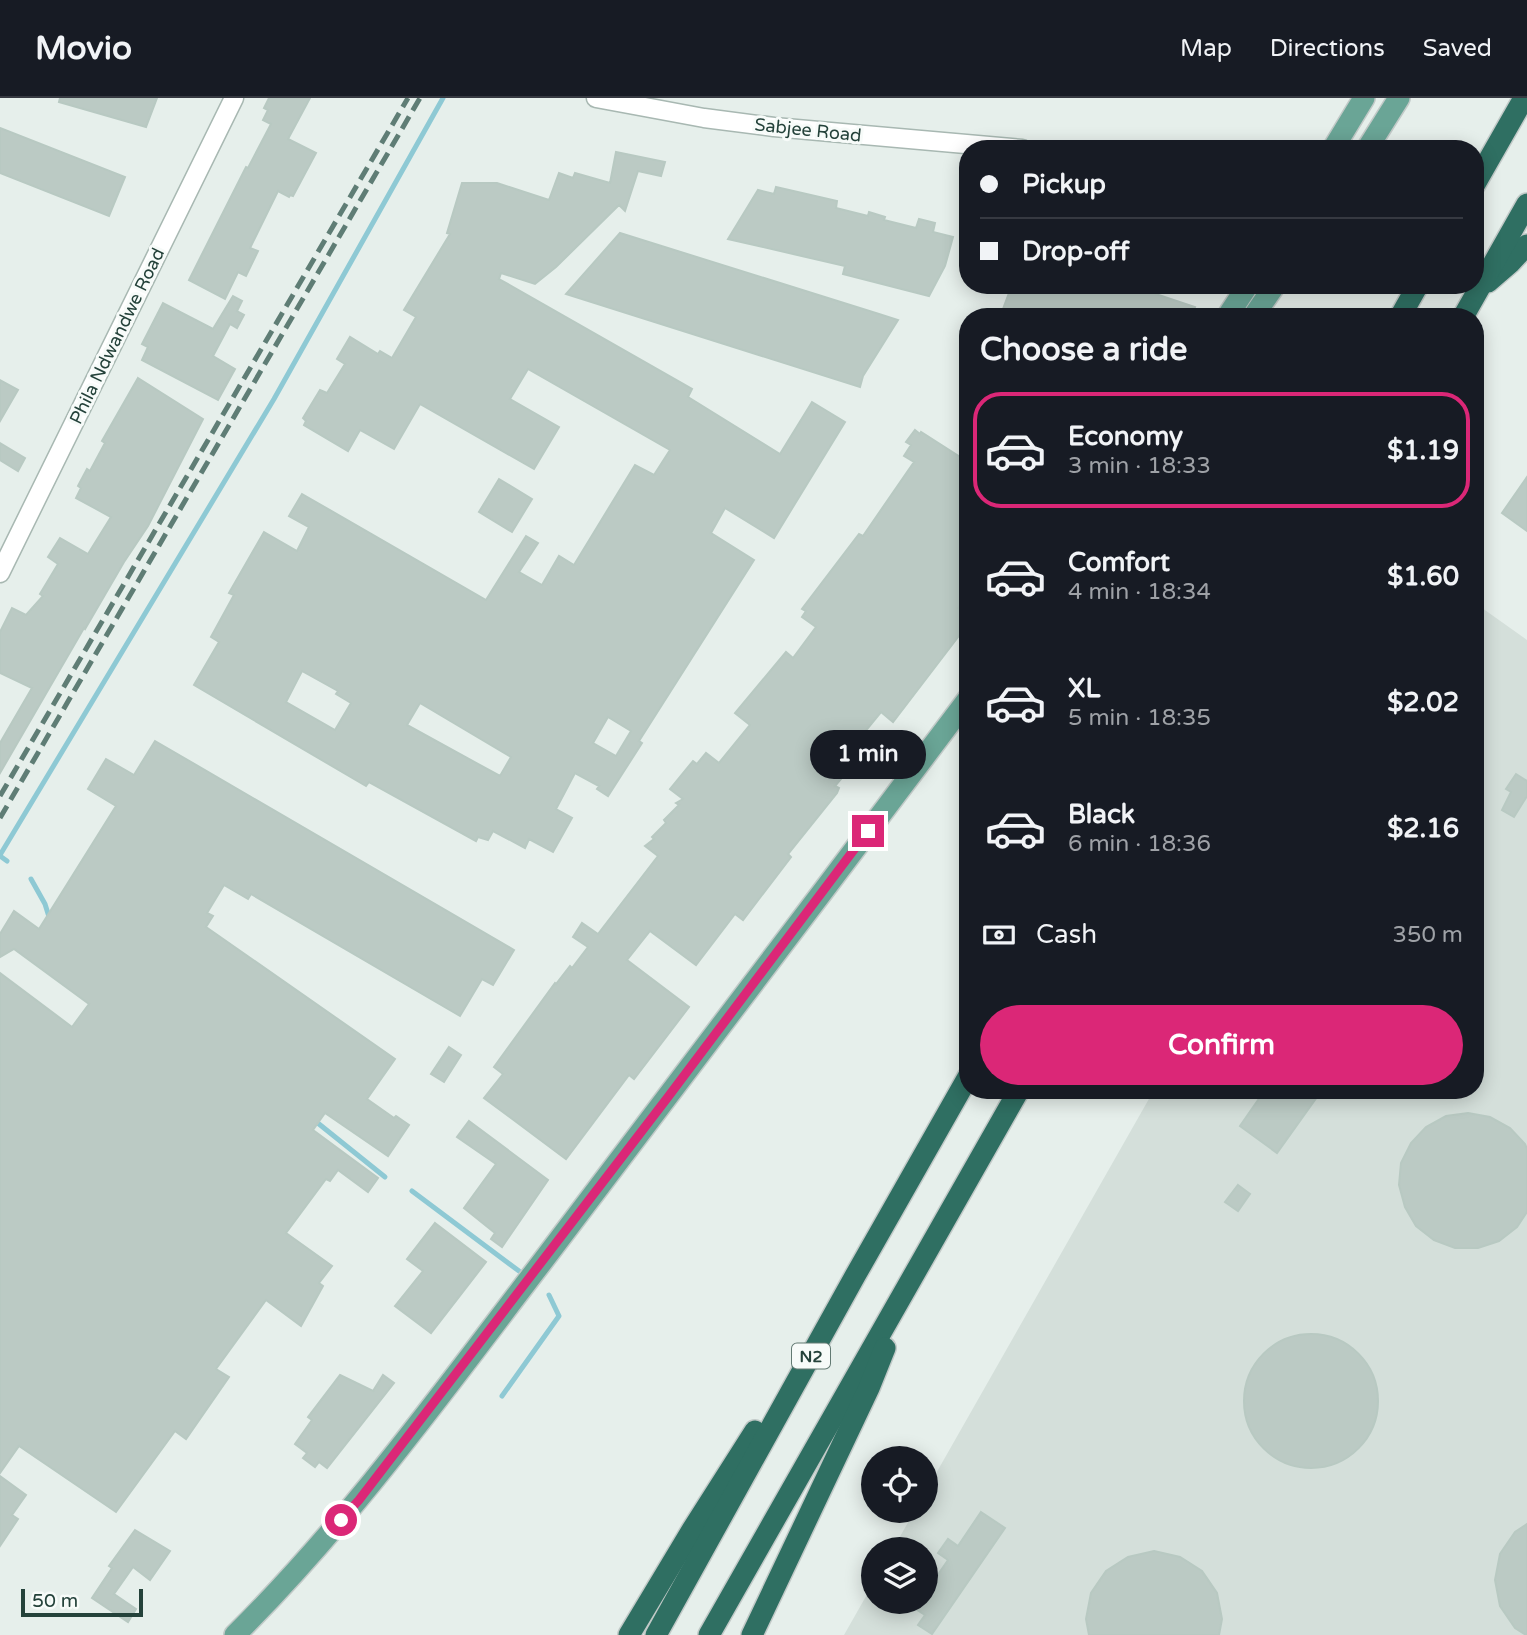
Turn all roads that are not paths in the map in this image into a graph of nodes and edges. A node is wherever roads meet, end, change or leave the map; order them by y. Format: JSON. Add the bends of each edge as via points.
{"nodes":[{"id":1,"x":234,"y":98,"type":"edge"},
{"id":2,"x":596,"y":98,"type":"edge"},
{"id":3,"x":1364,"y":98,"type":"edge"},
{"id":4,"x":1399,"y":98,"type":"edge"},
{"id":5,"x":1524,"y":98,"type":"edge"},
{"id":6,"x":1338,"y":140,"type":"edge"},
{"id":7,"x":1373,"y":140,"type":"edge"},
{"id":8,"x":959,"y":143,"type":"edge"},
{"id":9,"x":1484,"y":168,"type":"edge"},
{"id":10,"x":1527,"y":204,"type":"edge"},
{"id":11,"x":1527,"y":245,"type":"edge"},
{"id":12,"x":1484,"y":279,"type":"edge"},
{"id":13,"x":1484,"y":284,"type":"edge"},
{"id":14,"x":0,"y":573,"type":"edge"},
{"id":15,"x":959,"y":711,"type":"edge"},
{"id":16,"x":959,"y":1093,"type":"edge"},
{"id":17,"x":1014,"y":1099,"type":"edge"},
{"id":18,"x":855,"y":1276,"type":"junction"},
{"id":19,"x":912,"y":1277,"type":"junction"},
{"id":20,"x":234,"y":1635,"type":"edge"},
{"id":21,"x":629,"y":1635,"type":"edge"},
{"id":22,"x":656,"y":1635,"type":"edge"},
{"id":23,"x":709,"y":1635,"type":"edge"},
{"id":24,"x":752,"y":1635,"type":"edge"}],
"edges":[{"from":1,"to":14,"type":"street","name":"Phila Ndwandwe Road"},
{"from":2,"to":8,"type":"street","name":"Sabjee Road","via":[[747,124]]},
{"from":3,"to":6,"type":"main road"},
{"from":4,"to":7,"type":"main road"},
{"from":5,"to":9,"type":"highway"},
{"from":10,"to":12,"type":"highway"},
{"from":11,"to":13,"type":"highway"},
{"from":15,"to":20,"type":"main road","via":[[359,1500]]},
{"from":16,"to":18,"type":"highway","number":"N2"},
{"from":17,"to":19,"type":"highway","number":"N2"},
{"from":18,"to":21,"type":"highway"},
{"from":18,"to":22,"type":"highway","number":"N2"},
{"from":19,"to":23,"type":"highway","number":"N2"},
{"from":19,"to":24,"type":"highway","via":[[869,1388]]}]}
